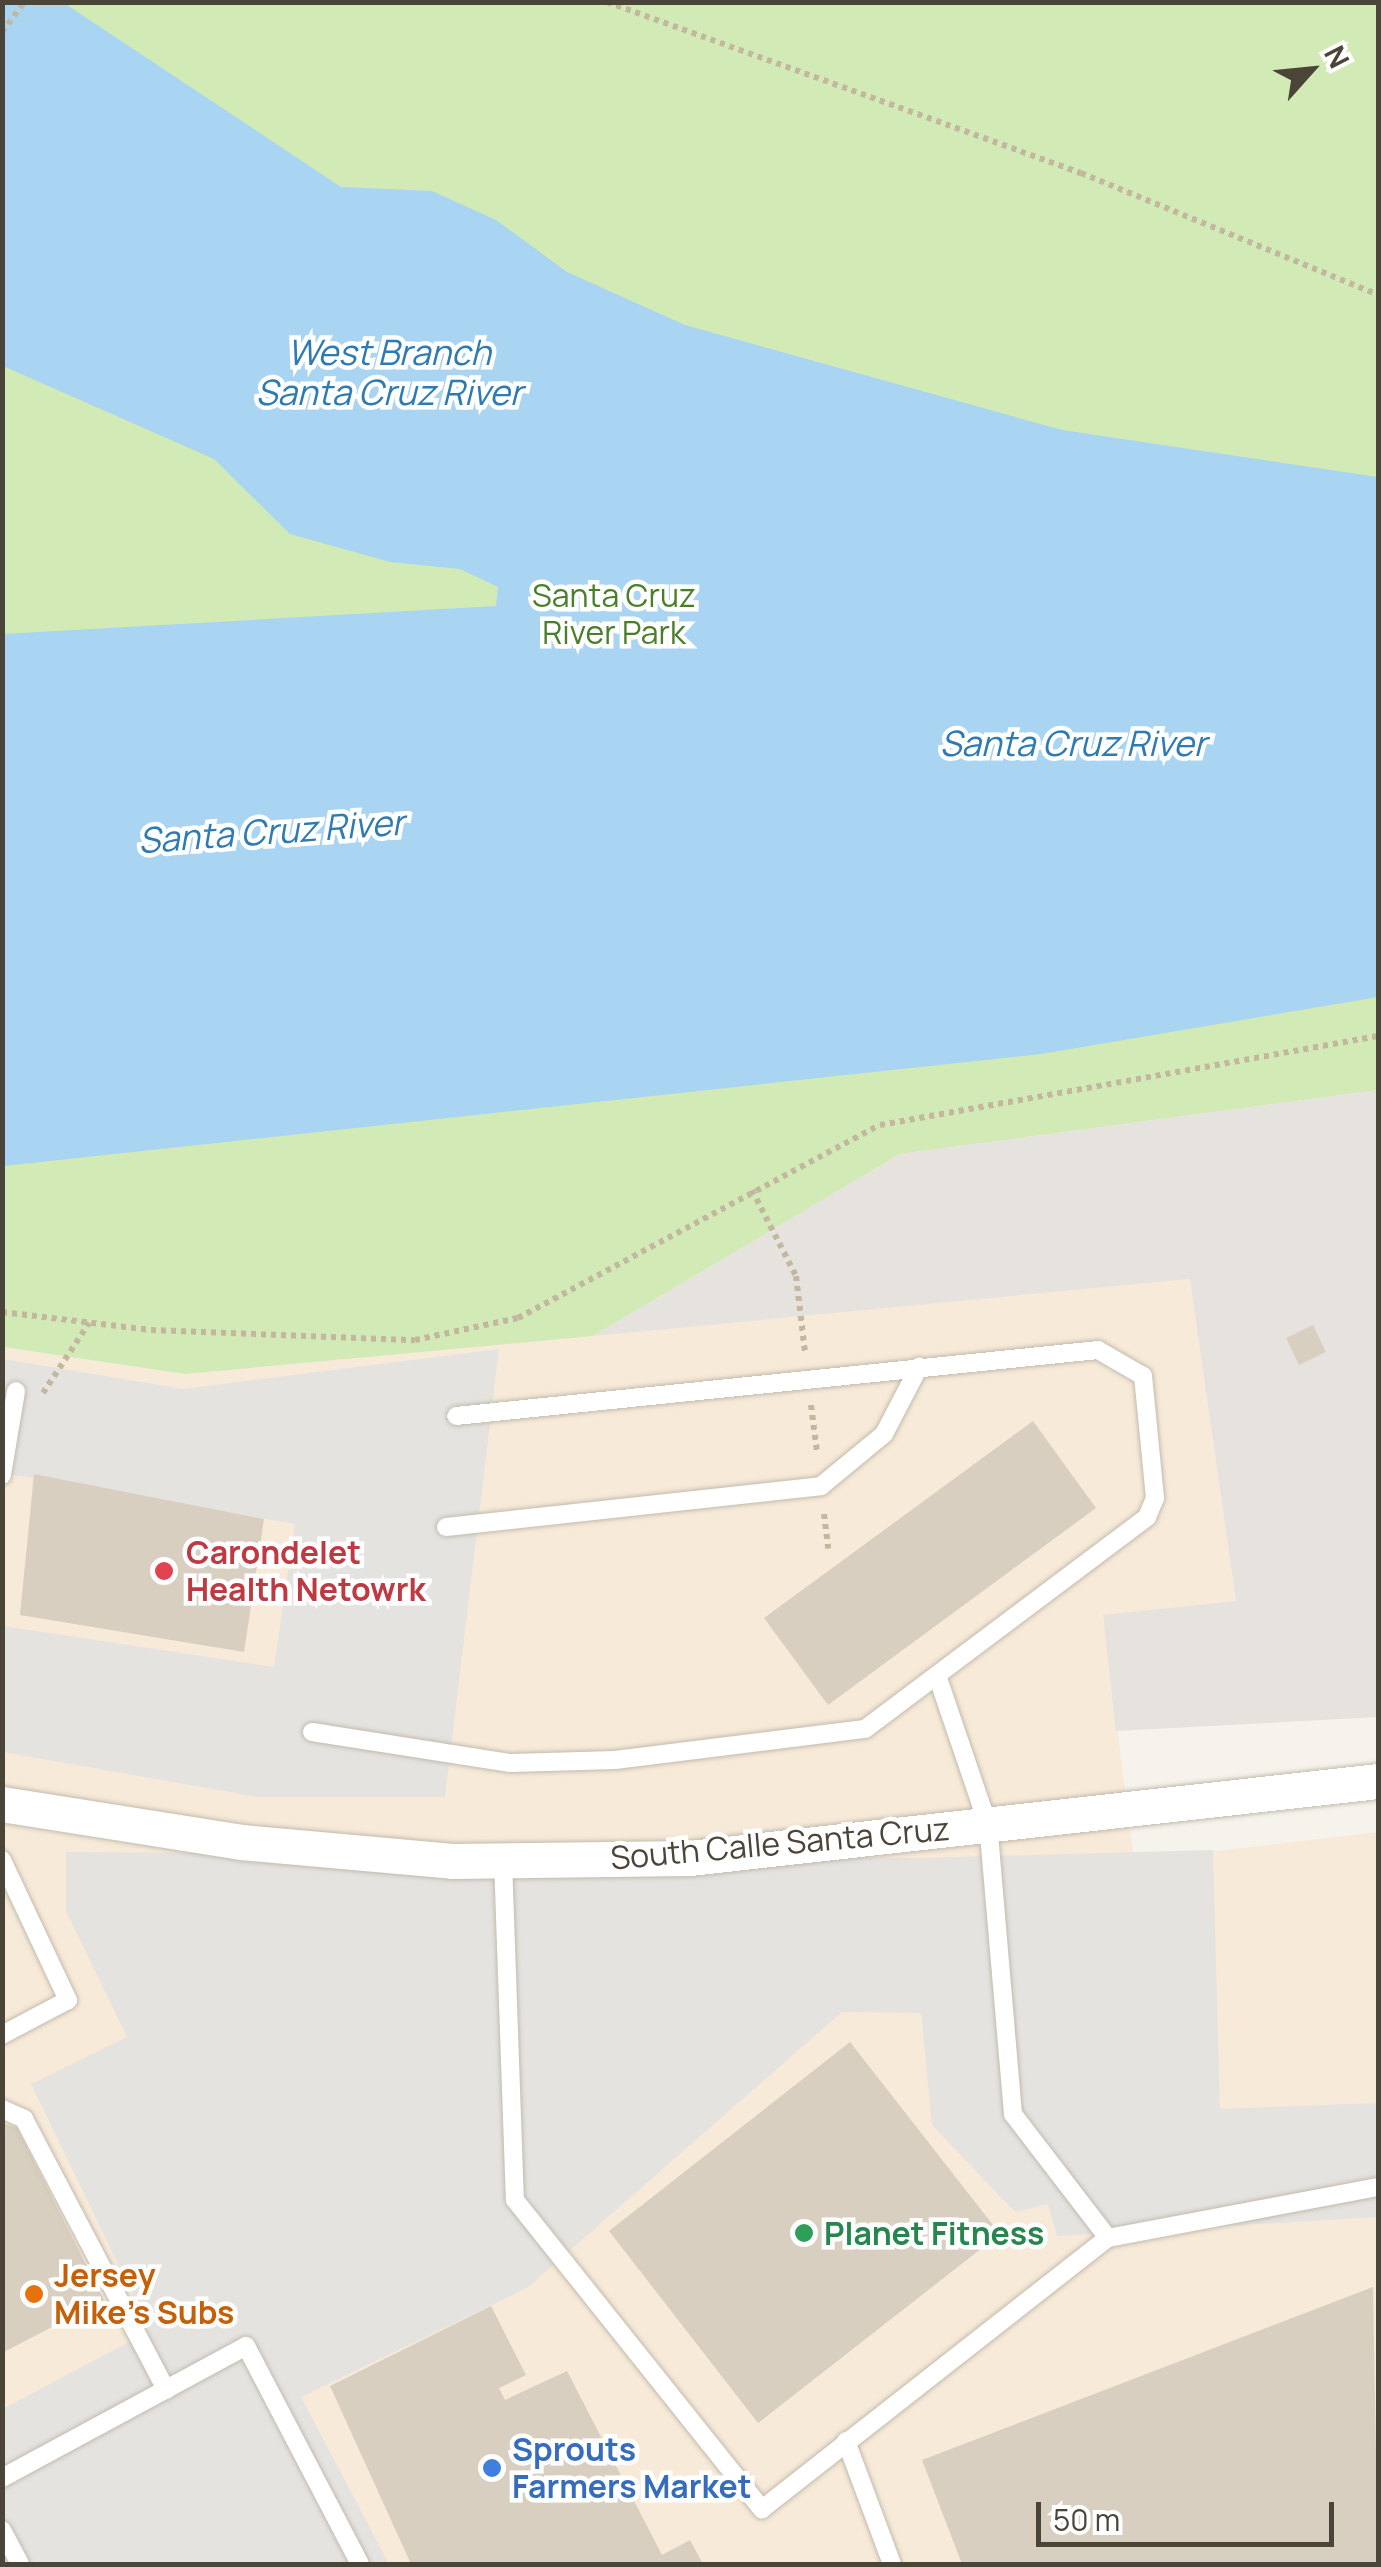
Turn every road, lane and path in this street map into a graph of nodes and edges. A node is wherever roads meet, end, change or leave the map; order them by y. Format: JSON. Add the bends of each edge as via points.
{"nodes":[{"id":1,"x":25,"y":2,"type":"edge"},
{"id":2,"x":607,"y":2,"type":"edge"},
{"id":3,"x":2,"y":32,"type":"edge"},
{"id":4,"x":1378,"y":295,"type":"edge"},
{"id":5,"x":1378,"y":1036,"type":"edge"},
{"id":6,"x":2,"y":1312,"type":"edge"},
{"id":7,"x":89,"y":1322,"type":"junction"},
{"id":8,"x":918,"y":1367,"type":"junction"},
{"id":9,"x":16,"y":1391,"type":"dead end"},
{"id":10,"x":42,"y":1395,"type":"dead end"},
{"id":11,"x":456,"y":1416,"type":"dead end"},
{"id":12,"x":2,"y":1475,"type":"edge"},
{"id":13,"x":446,"y":1526,"type":"dead end"},
{"id":14,"x":939,"y":1681,"type":"junction"},
{"id":15,"x":312,"y":1732,"type":"dead end"},
{"id":16,"x":1378,"y":1781,"type":"edge"},
{"id":17,"x":2,"y":1804,"type":"edge"},
{"id":18,"x":988,"y":1825,"type":"junction"},
{"id":19,"x":2,"y":1860,"type":"edge"},
{"id":20,"x":504,"y":1860,"type":"junction"},
{"id":21,"x":2,"y":2035,"type":"edge"},
{"id":22,"x":2,"y":2109,"type":"edge"},
{"id":23,"x":1378,"y":2187,"type":"edge"},
{"id":24,"x":1108,"y":2238,"type":"junction"},
{"id":25,"x":166,"y":2390,"type":"junction"},
{"id":26,"x":846,"y":2441,"type":"junction"},
{"id":27,"x":2,"y":2478,"type":"edge"},
{"id":28,"x":2,"y":2530,"type":"edge"},
{"id":29,"x":20,"y":2564,"type":"edge"},
{"id":30,"x":360,"y":2564,"type":"edge"},
{"id":31,"x":892,"y":2564,"type":"edge"}],
"edges":[{"from":1,"to":3,"type":"path"},
{"from":2,"to":4,"type":"path","via":[[1082,172]]},
{"from":5,"to":7,"type":"path","via":[[880,1125],[518,1318],[361,1341]]},
{"from":6,"to":7,"type":"path"},
{"from":7,"to":10,"type":"path"},
{"from":8,"to":11,"type":"lane"},
{"from":8,"to":13,"type":"lane","via":[[884,1434],[821,1486]]},
{"from":8,"to":14,"type":"lane","via":[[1098,1350],[1126,1360],[1142,1376],[1155,1498],[1146,1517]]},
{"from":9,"to":12,"type":"lane"},
{"from":14,"to":15,"type":"lane","via":[[864,1729],[832,1737],[616,1760],[511,1762]]},
{"from":14,"to":18,"type":"lane"},
{"from":16,"to":18,"type":"street","name":"South Calle Santa Cruz"},
{"from":17,"to":20,"type":"street","name":"South Calle Santa Cruz","via":[[241,1842]]},
{"from":18,"to":20,"type":"street","name":"South Calle Santa Cruz","via":[[690,1858]]},
{"from":18,"to":24,"type":"lane","via":[[1013,2114]]},
{"from":19,"to":21,"type":"lane","via":[[68,2000]]},
{"from":20,"to":26,"type":"lane","via":[[514,2200],[762,2509]]},
{"from":22,"to":25,"type":"lane","via":[[24,2119]]},
{"from":23,"to":24,"type":"lane"},
{"from":24,"to":26,"type":"lane"},
{"from":25,"to":27,"type":"lane"},
{"from":25,"to":30,"type":"lane","via":[[246,2346]]},
{"from":26,"to":31,"type":"lane"},
{"from":28,"to":29,"type":"lane"}]}
